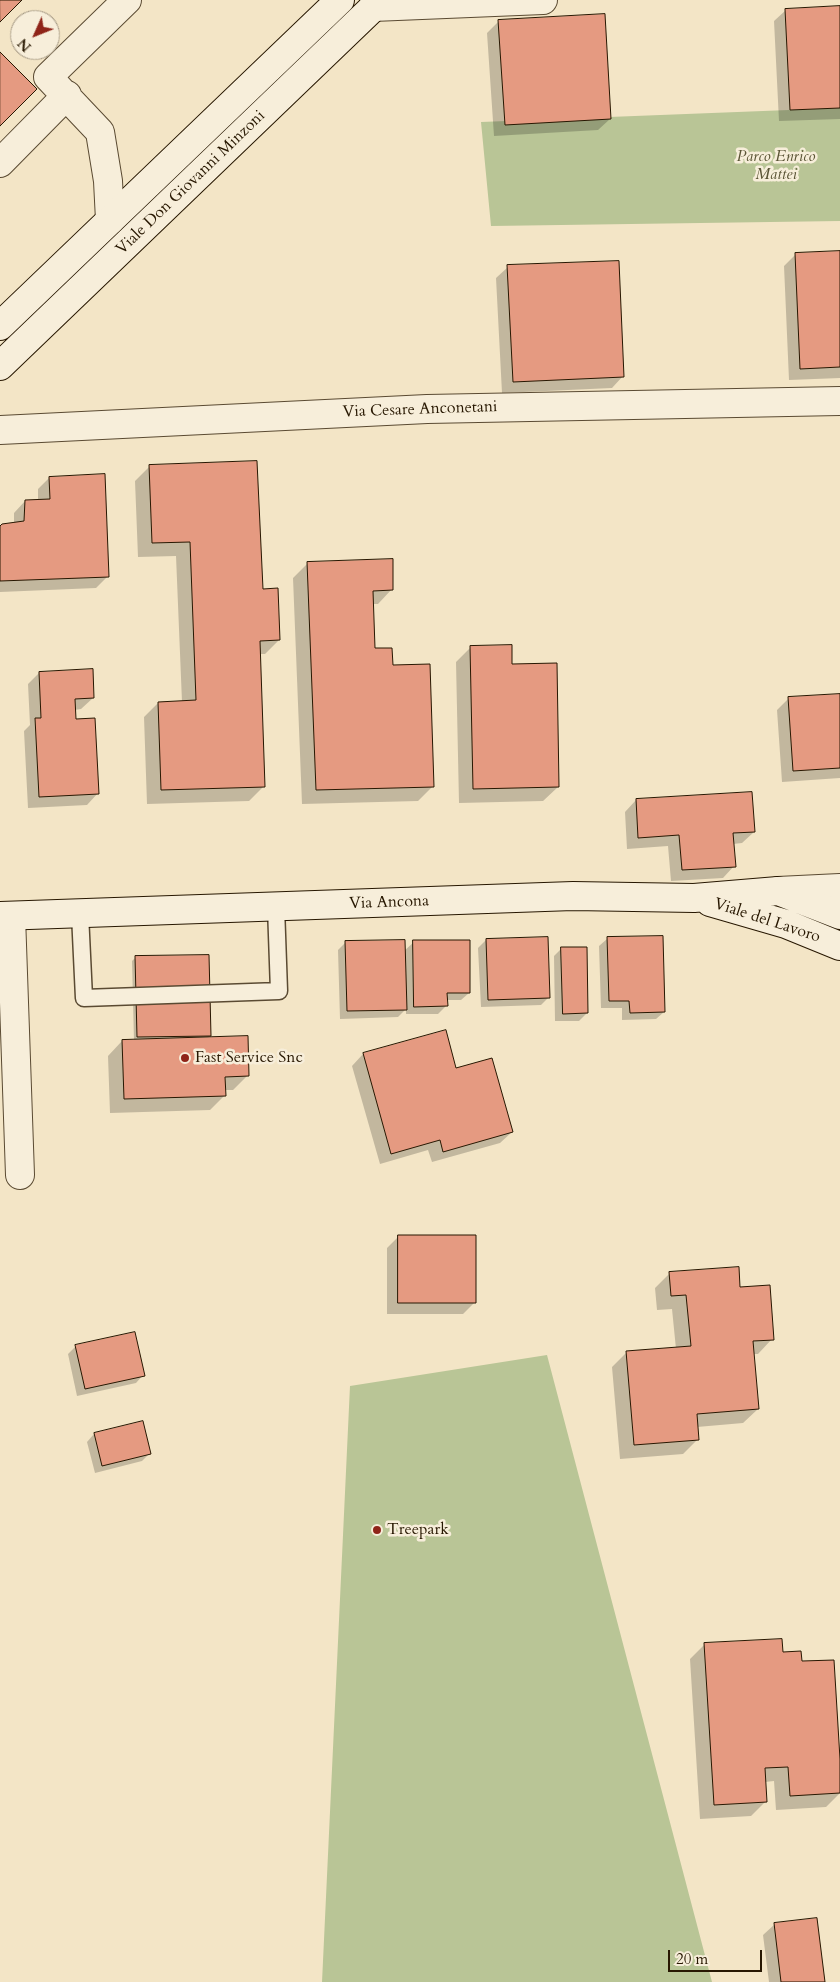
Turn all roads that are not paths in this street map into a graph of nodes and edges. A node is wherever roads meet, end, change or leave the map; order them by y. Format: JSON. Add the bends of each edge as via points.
{"nodes":[{"id":1,"x":127,"y":0,"type":"edge"},
{"id":2,"x":340,"y":0,"type":"edge"},
{"id":3,"x":543,"y":0,"type":"edge"},
{"id":4,"x":377,"y":4,"type":"edge"},
{"id":5,"x":67,"y":95,"type":"junction"},
{"id":6,"x":0,"y":163,"type":"edge"},
{"id":7,"x":110,"y":220,"type":"junction"},
{"id":8,"x":0,"y":326,"type":"edge"},
{"id":9,"x":0,"y":366,"type":"edge"},
{"id":10,"x":840,"y":401,"type":"edge"},
{"id":11,"x":0,"y":430,"type":"edge"},
{"id":12,"x":840,"y":888,"type":"edge"},
{"id":13,"x":778,"y":891,"type":"junction"},
{"id":14,"x":694,"y":898,"type":"junction"},
{"id":15,"x":276,"y":907,"type":"junction"},
{"id":16,"x":80,"y":914,"type":"junction"},
{"id":17,"x":840,"y":915,"type":"edge"},
{"id":18,"x":5,"y":916,"type":"edge"},
{"id":19,"x":840,"y":946,"type":"edge"},
{"id":20,"x":20,"y":1175,"type":"dead end"}],
"edges":[{"from":1,"to":5,"type":"main road","via":[[48,77]]},
{"from":2,"to":7,"type":"main road","name":"Viale Don Giovanni Minzoni"},
{"from":3,"to":4,"type":"main road"},
{"from":4,"to":9,"type":"main road","name":"Viale Don Giovanni Minzoni"},
{"from":5,"to":6,"type":"main road"},
{"from":5,"to":7,"type":"main road","via":[[100,132]]},
{"from":7,"to":8,"type":"main road","name":"Viale Don Giovanni Minzoni"},
{"from":10,"to":11,"type":"main road","name":"Via Cesare Anconetani","via":[[427,409]]},
{"from":12,"to":13,"type":"main road","name":"Via Ancona"},
{"from":13,"to":14,"type":"main road","name":"Via Ancona"},
{"from":13,"to":17,"type":"main road","name":"Via Ancona"},
{"from":14,"to":15,"type":"main road","name":"Via Ancona","via":[[573,896]]},
{"from":14,"to":19,"type":"main road","name":"Viale del Lavoro","via":[[786,924]]},
{"from":15,"to":16,"type":"main road","name":"Via Ancona"},
{"from":15,"to":16,"type":"lane","via":[[279,991],[239,993],[84,998]]},
{"from":16,"to":18,"type":"main road","name":"Via Ancona"},
{"from":18,"to":20,"type":"main road"}]}
